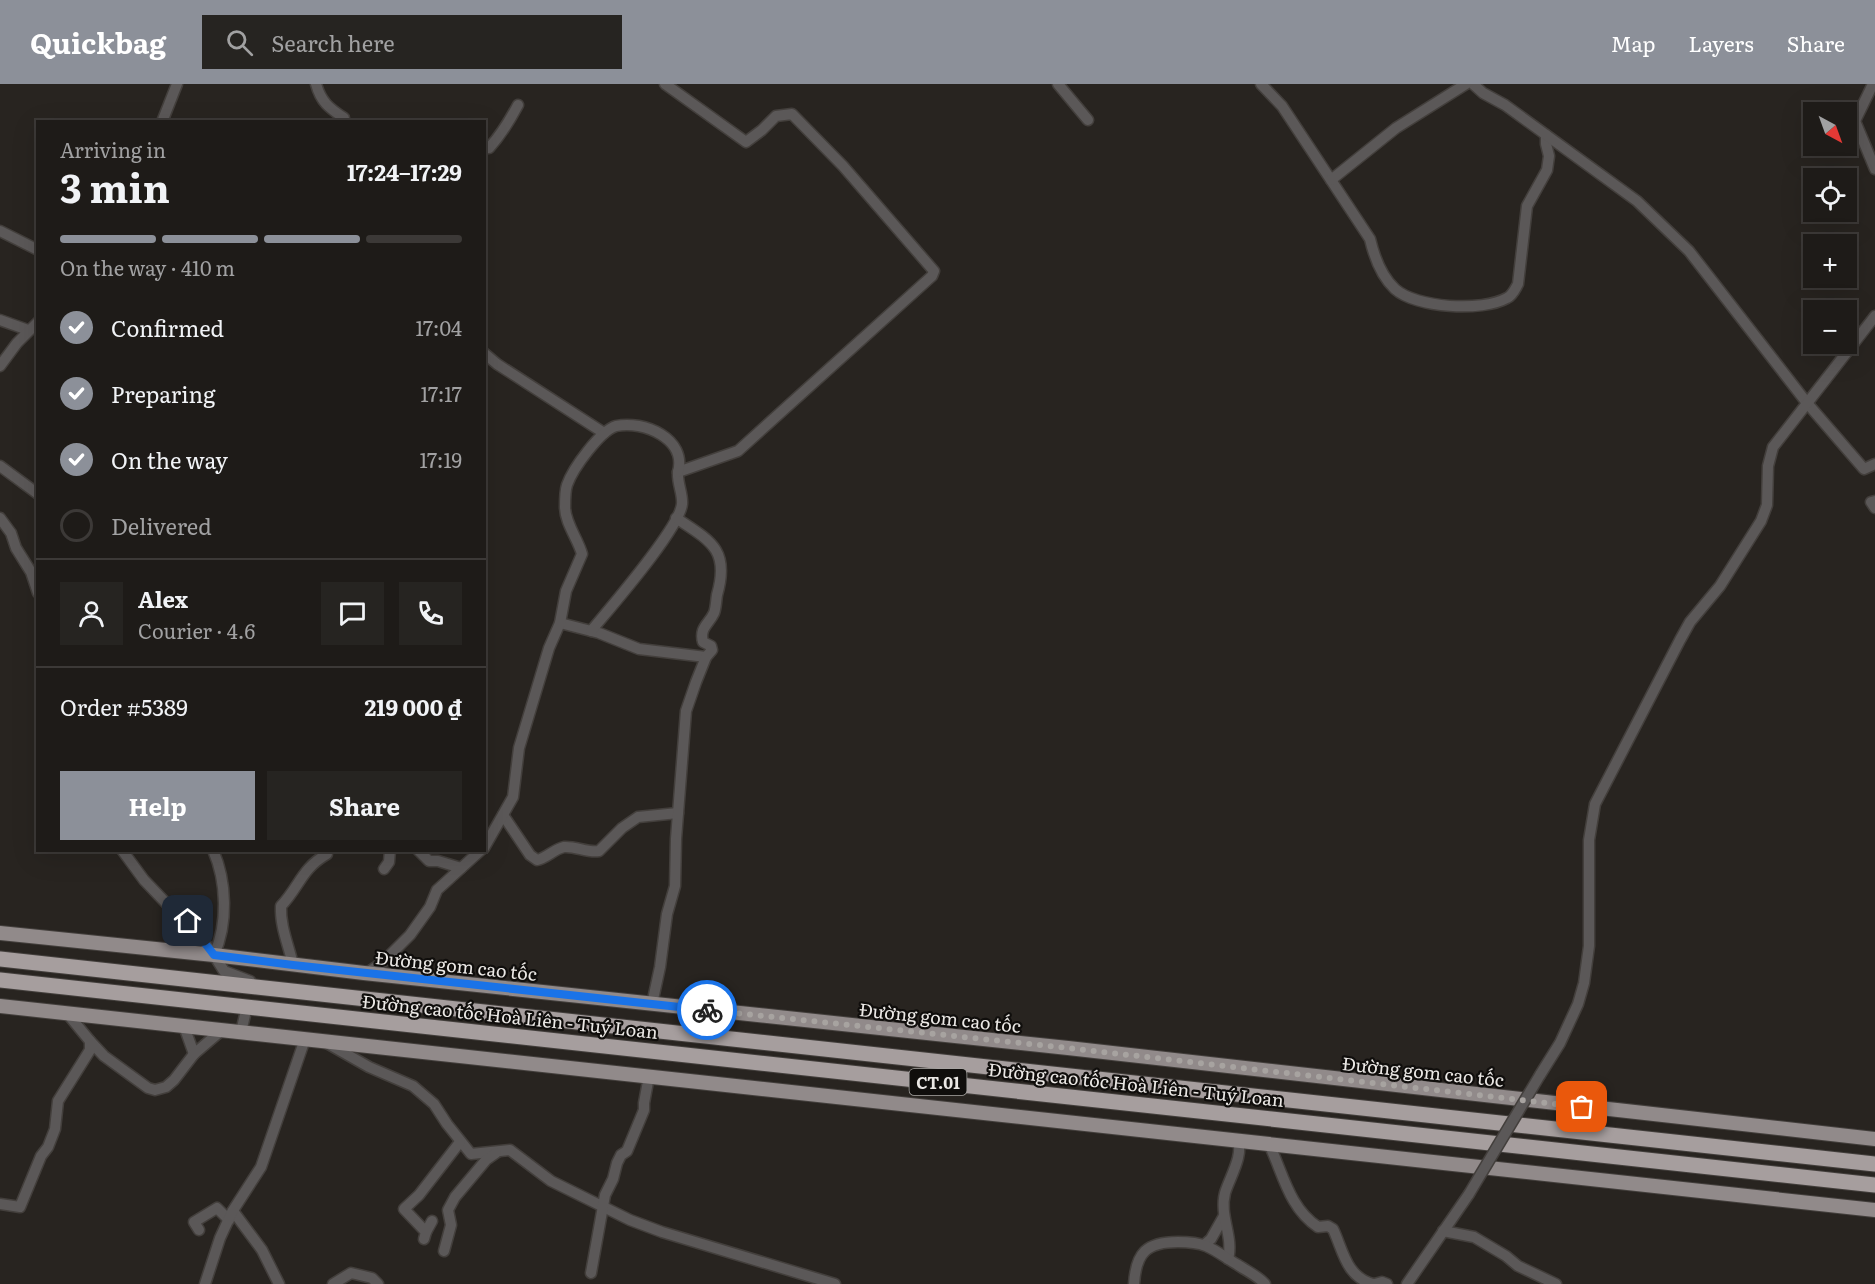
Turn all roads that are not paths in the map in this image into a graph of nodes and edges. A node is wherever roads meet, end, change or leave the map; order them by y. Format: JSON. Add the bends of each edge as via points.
{"nodes":[{"id":1,"x":316,"y":84,"type":"edge"},
{"id":2,"x":664,"y":84,"type":"edge"},
{"id":3,"x":1058,"y":84,"type":"edge"},
{"id":4,"x":1261,"y":84,"type":"edge"},
{"id":5,"x":1466,"y":84,"type":"edge"},
{"id":6,"x":1473,"y":84,"type":"edge"},
{"id":7,"x":1873,"y":84,"type":"edge"},
{"id":8,"x":175,"y":85,"type":"edge"},
{"id":9,"x":518,"y":105,"type":"dead end"},
{"id":10,"x":163,"y":120,"type":"edge"},
{"id":11,"x":344,"y":120,"type":"edge"},
{"id":12,"x":1088,"y":120,"type":"dead end"},
{"id":13,"x":1546,"y":135,"type":"junction"},
{"id":14,"x":486,"y":148,"type":"edge"},
{"id":15,"x":1875,"y":169,"type":"edge"},
{"id":16,"x":1331,"y":180,"type":"junction"},
{"id":17,"x":0,"y":231,"type":"edge"},
{"id":18,"x":36,"y":249,"type":"edge"},
{"id":19,"x":1875,"y":316,"type":"edge"},
{"id":20,"x":0,"y":320,"type":"edge"},
{"id":21,"x":36,"y":324,"type":"edge"},
{"id":22,"x":28,"y":330,"type":"junction"},
{"id":23,"x":486,"y":355,"type":"edge"},
{"id":24,"x":0,"y":366,"type":"edge"},
{"id":25,"x":1808,"y":403,"type":"junction"},
{"id":26,"x":604,"y":434,"type":"junction"},
{"id":27,"x":1875,"y":464,"type":"edge"},
{"id":28,"x":0,"y":466,"type":"edge"},
{"id":29,"x":678,"y":472,"type":"junction"},
{"id":30,"x":36,"y":493,"type":"edge"},
{"id":31,"x":0,"y":518,"type":"edge"},
{"id":32,"x":676,"y":518,"type":"junction"},
{"id":33,"x":36,"y":587,"type":"edge"},
{"id":34,"x":560,"y":623,"type":"junction"},
{"id":35,"x":591,"y":631,"type":"junction"},
{"id":36,"x":706,"y":657,"type":"junction"},
{"id":37,"x":678,"y":813,"type":"junction"},
{"id":38,"x":503,"y":815,"type":"junction"},
{"id":39,"x":486,"y":844,"type":"edge"},
{"id":40,"x":123,"y":852,"type":"edge"},
{"id":41,"x":214,"y":852,"type":"edge"},
{"id":42,"x":390,"y":852,"type":"edge"},
{"id":43,"x":420,"y":852,"type":"edge"},
{"id":44,"x":480,"y":852,"type":"edge"},
{"id":45,"x":327,"y":854,"type":"dead end"},
{"id":46,"x":461,"y":868,"type":"junction"},
{"id":47,"x":384,"y":870,"type":"dead end"},
{"id":48,"x":3,"y":931,"type":"edge"},
{"id":49,"x":214,"y":955,"type":"junction"},
{"id":50,"x":0,"y":958,"type":"edge"},
{"id":51,"x":293,"y":965,"type":"junction"},
{"id":52,"x":367,"y":973,"type":"junction"},
{"id":53,"x":0,"y":980,"type":"edge"},
{"id":54,"x":250,"y":981,"type":"dead end"},
{"id":55,"x":652,"y":1004,"type":"junction"},
{"id":56,"x":0,"y":1006,"type":"edge"},
{"id":57,"x":67,"y":1013,"type":"junction"},
{"id":58,"x":245,"y":1015,"type":"dead end"},
{"id":59,"x":184,"y":1026,"type":"junction"},
{"id":60,"x":222,"y":1030,"type":"junction"},
{"id":61,"x":241,"y":1032,"type":"junction"},
{"id":62,"x":305,"y":1039,"type":"junction"},
{"id":63,"x":90,"y":1041,"type":"junction"},
{"id":64,"x":322,"y":1041,"type":"junction"},
{"id":65,"x":194,"y":1054,"type":"junction"},
{"id":66,"x":649,"y":1076,"type":"junction"},
{"id":67,"x":1875,"y":1139,"type":"edge"},
{"id":68,"x":1237,"y":1140,"type":"junction"},
{"id":69,"x":460,"y":1142,"type":"junction"},
{"id":70,"x":1269,"y":1144,"type":"junction"},
{"id":71,"x":499,"y":1151,"type":"junction"},
{"id":72,"x":1875,"y":1164,"type":"edge"},
{"id":73,"x":1875,"y":1185,"type":"edge"},
{"id":74,"x":0,"y":1204,"type":"edge"},
{"id":75,"x":604,"y":1206,"type":"junction"},
{"id":76,"x":1875,"y":1210,"type":"edge"},
{"id":77,"x":231,"y":1216,"type":"junction"},
{"id":78,"x":1224,"y":1216,"type":"junction"},
{"id":79,"x":432,"y":1221,"type":"dead end"},
{"id":80,"x":199,"y":1230,"type":"dead end"},
{"id":81,"x":1443,"y":1231,"type":"junction"},
{"id":82,"x":1204,"y":1245,"type":"junction"},
{"id":83,"x":444,"y":1251,"type":"dead end"},
{"id":84,"x":1228,"y":1259,"type":"junction"},
{"id":85,"x":591,"y":1273,"type":"dead end"},
{"id":86,"x":205,"y":1284,"type":"edge"},
{"id":87,"x":279,"y":1284,"type":"edge"},
{"id":88,"x":333,"y":1284,"type":"edge"},
{"id":89,"x":378,"y":1284,"type":"edge"},
{"id":90,"x":835,"y":1284,"type":"edge"},
{"id":91,"x":1134,"y":1284,"type":"edge"},
{"id":92,"x":1265,"y":1284,"type":"edge"},
{"id":93,"x":1374,"y":1284,"type":"edge"},
{"id":94,"x":1387,"y":1284,"type":"edge"},
{"id":95,"x":1407,"y":1284,"type":"edge"},
{"id":96,"x":1556,"y":1284,"type":"edge"}],
"edges":[{"from":1,"to":11,"type":"street","via":[[327,107]]},
{"from":2,"to":29,"type":"street","via":[[746,142],[776,116],[792,114],[934,271],[738,451]]},
{"from":3,"to":12,"type":"street"},
{"from":4,"to":16,"type":"street","via":[[1282,106]]},
{"from":5,"to":16,"type":"street","via":[[1396,128]]},
{"from":6,"to":13,"type":"street"},
{"from":7,"to":15,"type":"street","via":[[1855,121]]},
{"from":8,"to":10,"type":"street"},
{"from":9,"to":14,"type":"street","via":[[496,141]]},
{"from":13,"to":16,"type":"street","via":[[1547,170],[1527,206],[1518,284],[1507,298],[1488,304],[1431,303],[1414,300],[1395,289],[1383,273],[1370,239]]},
{"from":13,"to":25,"type":"street","via":[[1637,201],[1689,251]]},
{"from":17,"to":18,"type":"street"},
{"from":19,"to":25,"type":"street"},
{"from":20,"to":22,"type":"street"},
{"from":21,"to":22,"type":"street"},
{"from":22,"to":24,"type":"street"},
{"from":23,"to":26,"type":"street"},
{"from":25,"to":27,"type":"street","via":[[1864,469]]},
{"from":25,"to":81,"type":"street","bridge":true,"via":[[1773,447],[1768,466],[1767,505],[1761,521],[1720,586],[1685,631],[1595,804],[1589,840],[1589,946],[1578,1004],[1560,1043]]},
{"from":26,"to":29,"type":"street","via":[[627,425],[656,432],[676,448],[680,458]]},
{"from":26,"to":34,"type":"street","via":[[576,466],[567,486],[564,510],[582,554],[566,591]]},
{"from":28,"to":30,"type":"street"},
{"from":29,"to":32,"type":"street","via":[[682,504]]},
{"from":31,"to":33,"type":"street","via":[[11,532]]},
{"from":32,"to":35,"type":"street"},
{"from":32,"to":36,"type":"street","via":[[711,542],[722,562],[713,615],[701,635],[712,648]]},
{"from":34,"to":35,"type":"street"},
{"from":34,"to":38,"type":"street","via":[[519,748],[513,797]]},
{"from":35,"to":36,"type":"street","via":[[639,649]]},
{"from":36,"to":37,"type":"street","via":[[686,711]]},
{"from":37,"to":38,"type":"street","via":[[638,817],[599,851],[564,848],[537,860]]},
{"from":37,"to":55,"type":"street","via":[[675,886]]},
{"from":38,"to":39,"type":"street"},
{"from":40,"to":49,"type":"street","via":[[144,880],[188,921]]},
{"from":41,"to":49,"type":"street","via":[[220,866],[223,917]]},
{"from":42,"to":47,"type":"street"},
{"from":43,"to":46,"type":"street","via":[[429,861]]},
{"from":44,"to":46,"type":"street"},
{"from":45,"to":51,"type":"street","via":[[307,868],[281,906],[283,932]]},
{"from":46,"to":52,"type":"street","via":[[437,890],[410,935]]},
{"from":48,"to":49,"type":"main road","name":"Đường gom cao tốc"},
{"from":49,"to":51,"type":"main road","name":"Đường gom cao tốc"},
{"from":49,"to":54,"type":"street","via":[[224,971]]},
{"from":50,"to":72,"type":"highway","name":"Đường cao tốc Hoà Liên - Tuý Loan","number":"CT.01"},
{"from":51,"to":52,"type":"main road","name":"Đường gom cao tốc"},
{"from":52,"to":55,"type":"main road","name":"Đường gom cao tốc"},
{"from":53,"to":73,"type":"highway","name":"Đường cao tốc Hoà Liên - Tuý Loan","number":"CT.01"},
{"from":55,"to":67,"type":"main road","name":"Đường gom cao tốc"},
{"from":56,"to":57,"type":"main road"},
{"from":57,"to":59,"type":"main road"},
{"from":57,"to":63,"type":"street"},
{"from":58,"to":61,"type":"street"},
{"from":59,"to":60,"type":"main road"},
{"from":59,"to":65,"type":"street"},
{"from":60,"to":61,"type":"main road"},
{"from":60,"to":65,"type":"street"},
{"from":61,"to":62,"type":"main road"},
{"from":62,"to":64,"type":"main road"},
{"from":62,"to":77,"type":"street","via":[[261,1167]]},
{"from":63,"to":65,"type":"street","via":[[104,1056],[155,1090],[174,1080]]},
{"from":63,"to":74,"type":"street","via":[[86,1059],[58,1101],[55,1129],[20,1207]]},
{"from":64,"to":66,"type":"main road"},
{"from":64,"to":69,"type":"street","via":[[413,1086],[434,1104]]},
{"from":66,"to":68,"type":"main road"},
{"from":66,"to":75,"type":"street","via":[[644,1110],[627,1151],[617,1163]]},
{"from":68,"to":70,"type":"main road"},
{"from":68,"to":78,"type":"street","via":[[1241,1153],[1224,1195]]},
{"from":69,"to":71,"type":"street","via":[[471,1154]]},
{"from":69,"to":79,"type":"street","via":[[405,1209],[425,1235]]},
{"from":70,"to":76,"type":"main road"},
{"from":70,"to":93,"type":"street","via":[[1293,1201],[1318,1227],[1333,1229],[1347,1263],[1358,1277]]},
{"from":71,"to":75,"type":"street","via":[[510,1150],[551,1181]]},
{"from":71,"to":83,"type":"street","via":[[454,1197],[448,1209],[451,1225]]},
{"from":75,"to":85,"type":"street"},
{"from":75,"to":90,"type":"street","via":[[662,1232]]},
{"from":77,"to":80,"type":"street","via":[[217,1208],[194,1222]]},
{"from":77,"to":86,"type":"street"},
{"from":77,"to":87,"type":"street","via":[[262,1250]]},
{"from":78,"to":82,"type":"street"},
{"from":78,"to":84,"type":"street","via":[[1230,1239]]},
{"from":81,"to":95,"type":"street"},
{"from":81,"to":96,"type":"street","via":[[1474,1237],[1518,1266]]},
{"from":82,"to":84,"type":"street"},
{"from":82,"to":91,"type":"street","via":[[1151,1245],[1141,1255]]},
{"from":84,"to":92,"type":"street"},
{"from":88,"to":89,"type":"street","via":[[351,1273],[372,1278]]},
{"from":93,"to":94,"type":"street"}]}
